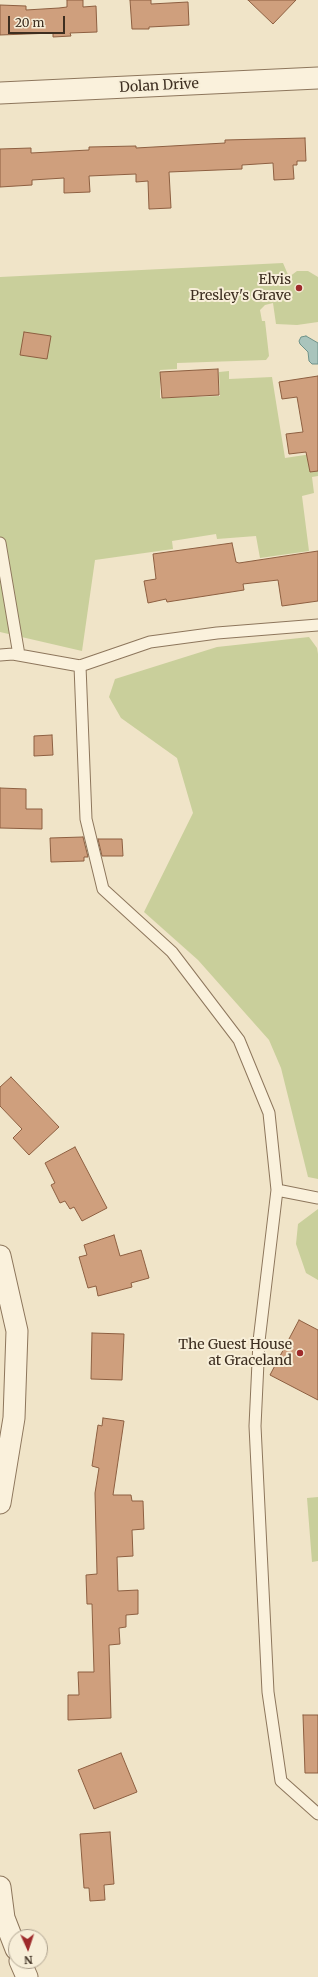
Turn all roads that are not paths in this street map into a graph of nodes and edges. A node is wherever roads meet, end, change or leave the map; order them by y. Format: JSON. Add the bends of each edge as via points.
{"nodes":[{"id":1,"x":318,"y":78,"type":"edge"},
{"id":2,"x":0,"y":93,"type":"edge"},
{"id":3,"x":0,"y":542,"type":"edge"},
{"id":4,"x":318,"y":625,"type":"edge"},
{"id":5,"x":19,"y":655,"type":"junction"},
{"id":6,"x":0,"y":656,"type":"edge"},
{"id":7,"x":80,"y":666,"type":"junction"},
{"id":8,"x":277,"y":1190,"type":"junction"},
{"id":9,"x":318,"y":1198,"type":"edge"},
{"id":10,"x":0,"y":1256,"type":"edge"},
{"id":11,"x":0,"y":1503,"type":"edge"},
{"id":12,"x":318,"y":1814,"type":"edge"},
{"id":13,"x":0,"y":1887,"type":"edge"},
{"id":14,"x":8,"y":1929,"type":"edge"}],
"edges":[{"from":1,"to":2,"type":"street","name":"Dolan Drive"},
{"from":3,"to":5,"type":"lane"},
{"from":4,"to":7,"type":"lane","via":[[217,633],[150,642]]},
{"from":5,"to":6,"type":"lane"},
{"from":5,"to":7,"type":"lane"},
{"from":7,"to":8,"type":"lane","via":[[86,819],[103,889],[172,952],[239,1040],[269,1113]]},
{"from":8,"to":9,"type":"lane"},
{"from":8,"to":12,"type":"lane","via":[[259,1341],[255,1426],[268,1692],[281,1781]]},
{"from":10,"to":11,"type":"street","via":[[17,1331],[14,1418]]},
{"from":13,"to":14,"type":"street","via":[[4,1918]]}]}
